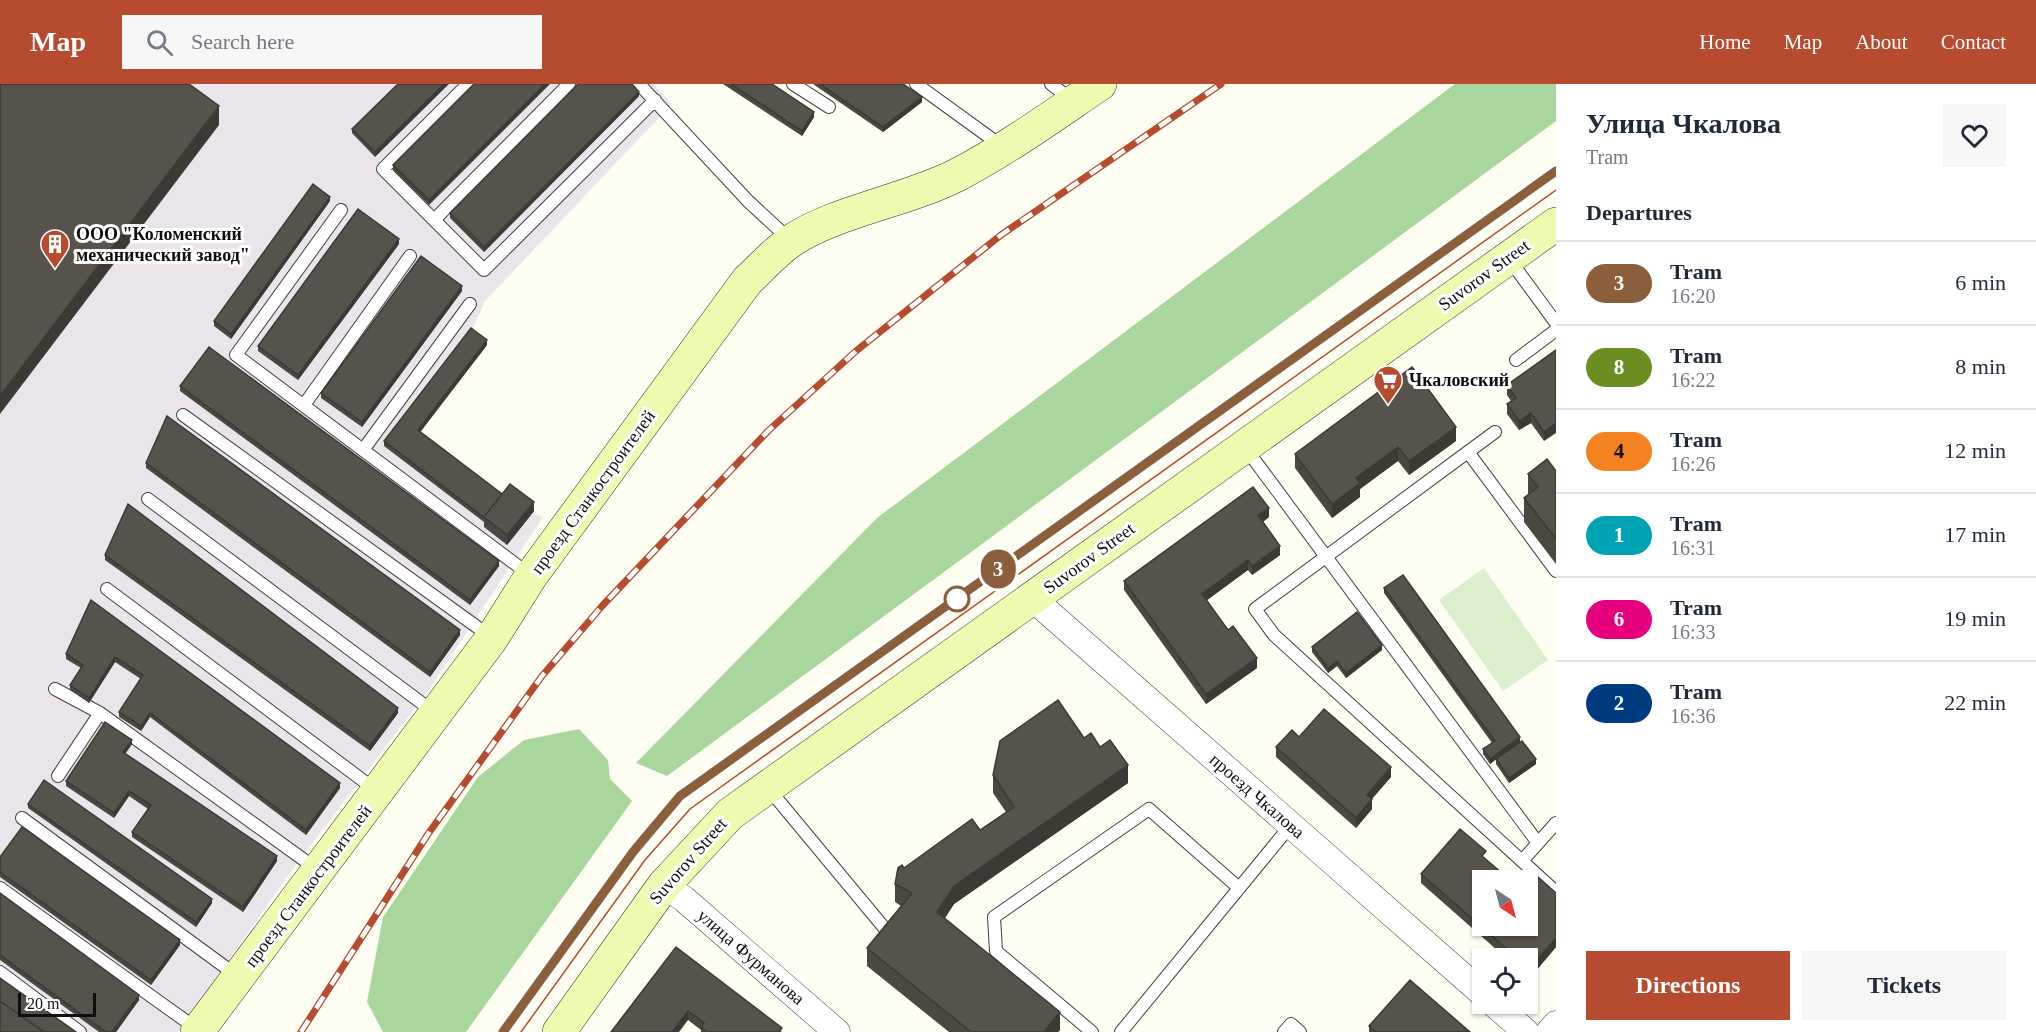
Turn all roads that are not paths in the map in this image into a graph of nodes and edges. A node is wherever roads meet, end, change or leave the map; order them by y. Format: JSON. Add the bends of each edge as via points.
{"nodes":[{"id":1,"x":468,"y":84,"type":"edge"},
{"id":2,"x":569,"y":84,"type":"edge"},
{"id":3,"x":639,"y":84,"type":"edge"},
{"id":4,"x":793,"y":84,"type":"edge"},
{"id":5,"x":916,"y":84,"type":"edge"},
{"id":6,"x":1075,"y":90,"type":"edge"},
{"id":7,"x":655,"y":100,"type":"junction"},
{"id":8,"x":829,"y":106,"type":"dead end"},
{"id":9,"x":1004,"y":148,"type":"junction"},
{"id":10,"x":341,"y":210,"type":"dead end"},
{"id":11,"x":434,"y":219,"type":"junction"},
{"id":12,"x":1556,"y":224,"type":"edge"},
{"id":13,"x":791,"y":241,"type":"junction"},
{"id":14,"x":410,"y":256,"type":"dead end"},
{"id":15,"x":1508,"y":258,"type":"junction"},
{"id":16,"x":470,"y":304,"type":"dead end"},
{"id":17,"x":1556,"y":323,"type":"edge"},
{"id":18,"x":1556,"y":330,"type":"edge"},
{"id":19,"x":1516,"y":360,"type":"dead end"},
{"id":20,"x":304,"y":405,"type":"junction"},
{"id":21,"x":183,"y":415,"type":"dead end"},
{"id":22,"x":1495,"y":432,"type":"dead end"},
{"id":23,"x":1244,"y":446,"type":"junction"},
{"id":24,"x":363,"y":450,"type":"junction"},
{"id":25,"x":1468,"y":452,"type":"junction"},
{"id":26,"x":148,"y":499,"type":"dead end"},
{"id":27,"x":1326,"y":556,"type":"junction"},
{"id":28,"x":1556,"y":572,"type":"edge"},
{"id":29,"x":531,"y":576,"type":"junction"},
{"id":30,"x":107,"y":589,"type":"dead end"},
{"id":31,"x":1032,"y":598,"type":"junction"},
{"id":32,"x":492,"y":638,"type":"junction"},
{"id":33,"x":55,"y":689,"type":"dead end"},
{"id":34,"x":100,"y":713,"type":"junction"},
{"id":35,"x":436,"y":713,"type":"junction"},
{"id":36,"x":58,"y":776,"type":"dead end"},
{"id":37,"x":768,"y":787,"type":"junction"},
{"id":38,"x":378,"y":792,"type":"junction"},
{"id":39,"x":22,"y":818,"type":"dead end"},
{"id":40,"x":1556,"y":823,"type":"edge"},
{"id":41,"x":1291,"y":825,"type":"junction"},
{"id":42,"x":1538,"y":843,"type":"junction"},
{"id":43,"x":1522,"y":861,"type":"junction"},
{"id":44,"x":319,"y":870,"type":"junction"},
{"id":45,"x":664,"y":885,"type":"junction"},
{"id":46,"x":0,"y":888,"type":"edge"},
{"id":47,"x":1239,"y":888,"type":"junction"},
{"id":48,"x":1556,"y":892,"type":"edge"},
{"id":49,"x":886,"y":930,"type":"edge"},
{"id":50,"x":0,"y":972,"type":"edge"},
{"id":51,"x":240,"y":978,"type":"junction"},
{"id":52,"x":1472,"y":984,"type":"edge"},
{"id":53,"x":1505,"y":1014,"type":"edge"},
{"id":54,"x":1556,"y":1024,"type":"edge"},
{"id":55,"x":198,"y":1031,"type":"edge"},
{"id":56,"x":80,"y":1032,"type":"edge"},
{"id":57,"x":559,"y":1032,"type":"edge"},
{"id":58,"x":837,"y":1032,"type":"edge"},
{"id":59,"x":1092,"y":1032,"type":"edge"},
{"id":60,"x":1121,"y":1032,"type":"edge"},
{"id":61,"x":1284,"y":1032,"type":"edge"},
{"id":62,"x":1300,"y":1032,"type":"edge"},
{"id":63,"x":1526,"y":1032,"type":"edge"},
{"id":64,"x":1549,"y":1032,"type":"edge"}],
"edges":[{"from":1,"to":11,"type":"lane","via":[[383,169]]},
{"from":2,"to":11,"type":"lane"},
{"from":3,"to":7,"type":"lane"},
{"from":4,"to":8,"type":"lane"},
{"from":5,"to":9,"type":"lane"},
{"from":6,"to":9,"type":"main road","name":"проезд Станкостроителей"},
{"from":7,"to":11,"type":"lane","via":[[484,270]]},
{"from":7,"to":13,"type":"lane","via":[[748,201]]},
{"from":9,"to":13,"type":"main road","name":"проезд Станкостроителей","via":[[957,175],[822,225]]},
{"from":10,"to":20,"type":"lane","via":[[237,355]]},
{"from":12,"to":15,"type":"main road","name":"Suvorov Street"},
{"from":13,"to":29,"type":"main road","name":"проезд Станкостроителей","via":[[747,281]]},
{"from":14,"to":20,"type":"lane"},
{"from":15,"to":17,"type":"lane"},
{"from":15,"to":23,"type":"main road","name":"Suvorov Street"},
{"from":16,"to":24,"type":"lane"},
{"from":18,"to":19,"type":"lane"},
{"from":20,"to":24,"type":"lane"},
{"from":21,"to":32,"type":"lane"},
{"from":22,"to":25,"type":"lane"},
{"from":23,"to":27,"type":"lane"},
{"from":23,"to":31,"type":"main road","name":"Suvorov Street"},
{"from":24,"to":29,"type":"lane"},
{"from":25,"to":27,"type":"lane"},
{"from":25,"to":28,"type":"lane"},
{"from":26,"to":35,"type":"lane"},
{"from":27,"to":42,"type":"lane"},
{"from":27,"to":43,"type":"lane","via":[[1255,609],[1274,635]]},
{"from":29,"to":32,"type":"main road","name":"проезд Станкостроителей"},
{"from":30,"to":38,"type":"lane"},
{"from":31,"to":37,"type":"main road","name":"Suvorov Street"},
{"from":31,"to":41,"type":"street","name":"проезд Чкалова"},
{"from":32,"to":35,"type":"main road","name":"проезд Станкостроителей"},
{"from":33,"to":34,"type":"lane"},
{"from":34,"to":36,"type":"lane"},
{"from":34,"to":44,"type":"lane"},
{"from":35,"to":38,"type":"main road","name":"проезд Станкостроителей"},
{"from":37,"to":45,"type":"main road","name":"Suvorov Street","via":[[730,814]]},
{"from":37,"to":49,"type":"lane"},
{"from":38,"to":44,"type":"main road","name":"проезд Станкостроителей"},
{"from":39,"to":51,"type":"lane"},
{"from":40,"to":42,"type":"lane"},
{"from":41,"to":47,"type":"lane"},
{"from":41,"to":52,"type":"street","name":"проезд Чкалова"},
{"from":42,"to":43,"type":"lane"},
{"from":43,"to":48,"type":"lane"},
{"from":44,"to":51,"type":"main road","name":"проезд Станкостроителей"},
{"from":45,"to":57,"type":"main road","name":"Suvorov Street"},
{"from":45,"to":58,"type":"street","name":"улица Фурманова"},
{"from":46,"to":55,"type":"lane"},
{"from":47,"to":59,"type":"lane","via":[[1149,809],[994,916],[996,951]]},
{"from":47,"to":60,"type":"lane"},
{"from":50,"to":56,"type":"lane"},
{"from":51,"to":55,"type":"main road","name":"проезд Станкостроителей"},
{"from":53,"to":63,"type":"street"},
{"from":54,"to":64,"type":"street"},
{"from":61,"to":62,"type":"lane","via":[[1291,1024]]}]}
